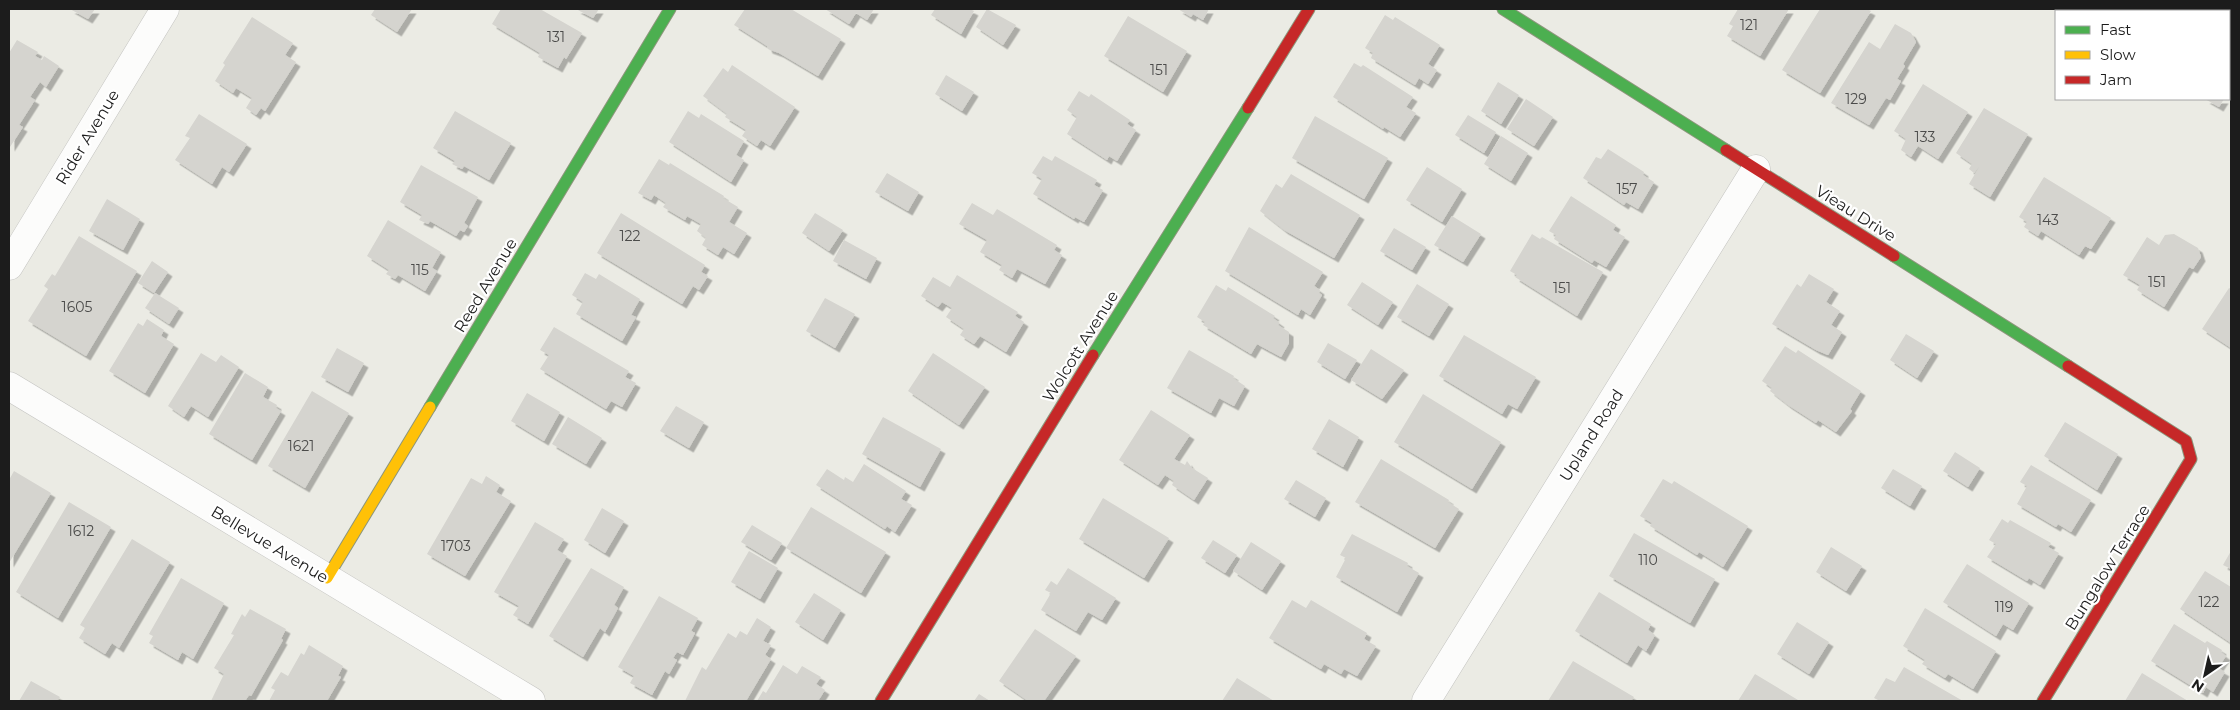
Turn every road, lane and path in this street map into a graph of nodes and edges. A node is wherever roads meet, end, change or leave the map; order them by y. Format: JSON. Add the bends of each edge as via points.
{"nodes":[{"id":1,"x":165,"y":9,"type":"edge"},
{"id":2,"x":670,"y":9,"type":"edge"},
{"id":3,"x":1309,"y":9,"type":"edge"},
{"id":4,"x":1503,"y":9,"type":"edge"},
{"id":5,"x":1756,"y":169,"type":"junction"},
{"id":6,"x":9,"y":266,"type":"edge"},
{"id":7,"x":9,"y":386,"type":"edge"},
{"id":8,"x":2188,"y":447,"type":"joint"},
{"id":9,"x":327,"y":578,"type":"junction"},
{"id":10,"x":531,"y":701,"type":"edge"},
{"id":11,"x":881,"y":701,"type":"edge"},
{"id":12,"x":1426,"y":701,"type":"edge"},
{"id":13,"x":2043,"y":701,"type":"edge"}],
"edges":[{"from":1,"to":6,"type":"street","name":"Rider Avenue"},
{"from":2,"to":9,"type":"street","name":"Reed Avenue"},
{"from":3,"to":11,"type":"street","name":"Wolcott Avenue","via":[[964,559]]},
{"from":4,"to":5,"type":"street","name":"Vieau Drive"},
{"from":5,"to":8,"type":"street","name":"Vieau Drive","via":[[2186,441]]},
{"from":5,"to":12,"type":"street","name":"Upland Road"},
{"from":7,"to":9,"type":"street","name":"Bellevue Avenue"},
{"from":8,"to":13,"type":"street","name":"Bungalow Terrace","via":[[2191,459],[2186,470]]},
{"from":9,"to":10,"type":"street","name":"Bellevue Avenue"}]}
